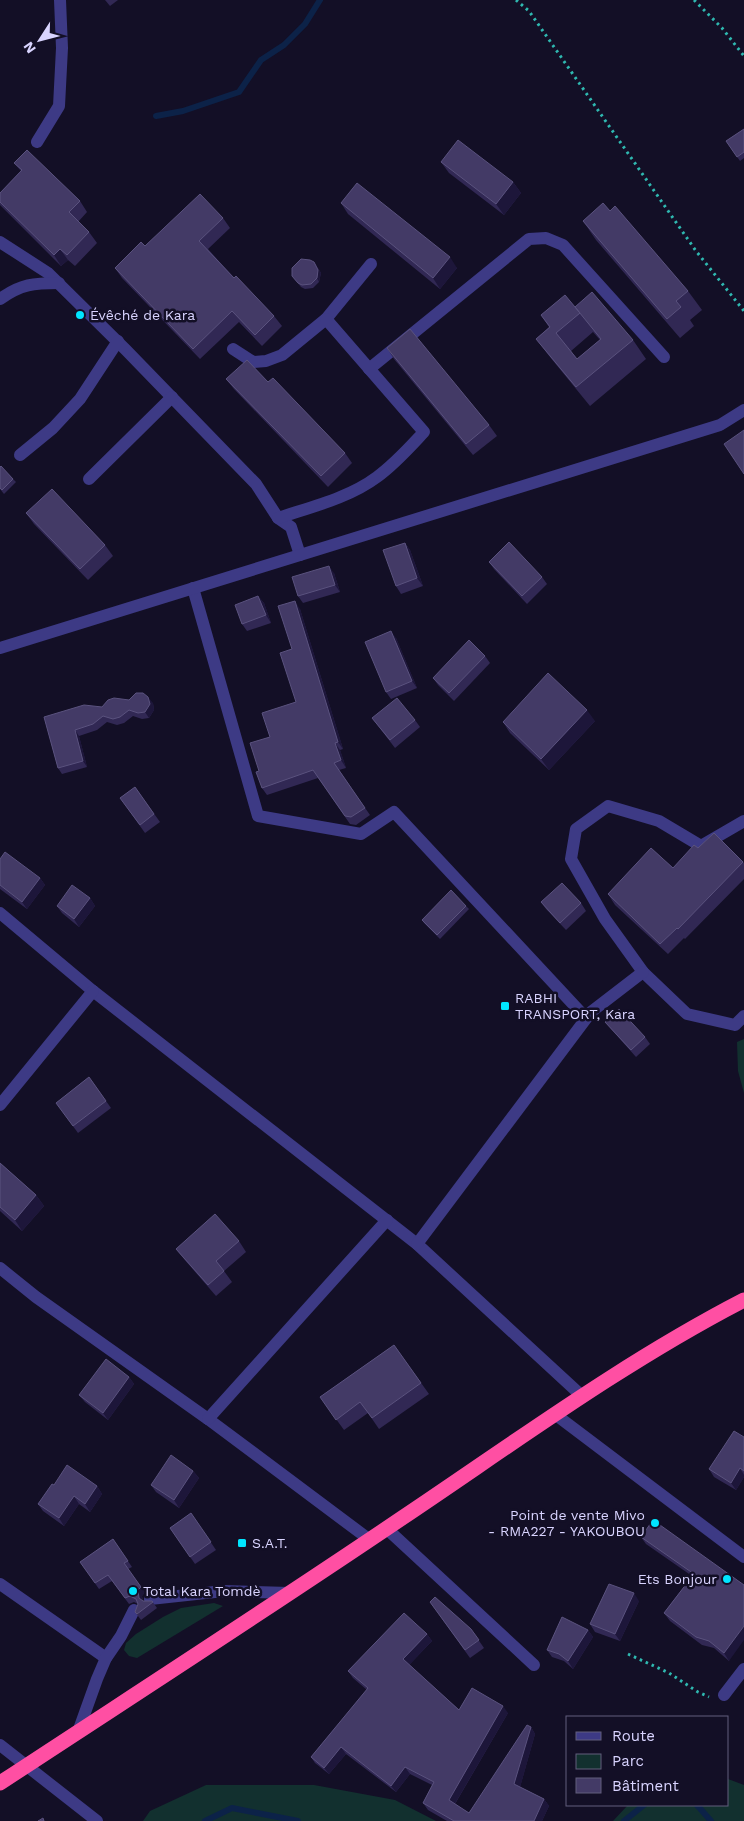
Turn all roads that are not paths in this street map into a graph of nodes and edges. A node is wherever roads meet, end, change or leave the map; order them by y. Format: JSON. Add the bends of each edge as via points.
{"nodes":[{"id":1,"x":60,"y":0,"type":"edge"},
{"id":2,"x":37,"y":142,"type":"dead end"},
{"id":3,"x":0,"y":242,"type":"edge"},
{"id":4,"x":370,"y":264,"type":"dead end"},
{"id":5,"x":59,"y":283,"type":"junction"},
{"id":6,"x":0,"y":299,"type":"edge"},
{"id":7,"x":326,"y":319,"type":"junction"},
{"id":8,"x":118,"y":341,"type":"junction"},
{"id":9,"x":233,"y":349,"type":"dead end"},
{"id":10,"x":664,"y":357,"type":"dead end"},
{"id":11,"x":369,"y":369,"type":"junction"},
{"id":12,"x":172,"y":397,"type":"junction"},
{"id":13,"x":744,"y":410,"type":"edge"},
{"id":14,"x":20,"y":455,"type":"dead end"},
{"id":15,"x":89,"y":479,"type":"dead end"},
{"id":16,"x":278,"y":518,"type":"junction"},
{"id":17,"x":300,"y":556,"type":"junction"},
{"id":18,"x":193,"y":588,"type":"junction"},
{"id":19,"x":0,"y":648,"type":"edge"},
{"id":20,"x":744,"y":821,"type":"edge"},
{"id":21,"x":0,"y":914,"type":"edge"},
{"id":22,"x":643,"y":972,"type":"junction"},
{"id":23,"x":93,"y":991,"type":"junction"},
{"id":24,"x":589,"y":1015,"type":"junction"},
{"id":25,"x":744,"y":1016,"type":"edge"},
{"id":26,"x":0,"y":1105,"type":"edge"},
{"id":27,"x":387,"y":1220,"type":"junction"},
{"id":28,"x":417,"y":1244,"type":"junction"},
{"id":29,"x":0,"y":1268,"type":"edge"},
{"id":30,"x":744,"y":1300,"type":"edge"},
{"id":31,"x":583,"y":1397,"type":"junction"},
{"id":32,"x":556,"y":1415,"type":"junction"},
{"id":33,"x":208,"y":1419,"type":"junction"},
{"id":34,"x":387,"y":1529,"type":"junction"},
{"id":35,"x":370,"y":1540,"type":"junction"},
{"id":36,"x":744,"y":1557,"type":"edge"},
{"id":37,"x":0,"y":1584,"type":"edge"},
{"id":38,"x":290,"y":1593,"type":"junction"},
{"id":39,"x":150,"y":1599,"type":"edge"},
{"id":40,"x":134,"y":1610,"type":"edge"},
{"id":41,"x":106,"y":1658,"type":"junction"},
{"id":42,"x":534,"y":1665,"type":"dead end"},
{"id":43,"x":744,"y":1668,"type":"edge"},
{"id":44,"x":724,"y":1696,"type":"road end"},
{"id":45,"x":78,"y":1732,"type":"junction"},
{"id":46,"x":0,"y":1745,"type":"edge"},
{"id":47,"x":26,"y":1766,"type":"junction"},
{"id":48,"x":0,"y":1783,"type":"edge"},
{"id":49,"x":97,"y":1821,"type":"edge"}],
"edges":[{"from":1,"to":2,"type":"street","via":[[59,106]]},
{"from":3,"to":5,"type":"street"},
{"from":4,"to":7,"type":"street"},
{"from":5,"to":6,"type":"street","via":[[35,283],[18,288]]},
{"from":5,"to":8,"type":"street"},
{"from":7,"to":9,"type":"street","via":[[282,355],[266,361],[253,362]]},
{"from":7,"to":11,"type":"street"},
{"from":8,"to":12,"type":"street"},
{"from":8,"to":14,"type":"street","via":[[80,399],[53,428]]},
{"from":10,"to":11,"type":"street","via":[[563,245],[546,238],[529,239]]},
{"from":11,"to":16,"type":"street","via":[[424,432],[401,456],[364,485]]},
{"from":12,"to":15,"type":"street"},
{"from":12,"to":16,"type":"street","via":[[256,484]]},
{"from":13,"to":17,"type":"street","via":[[720,425]]},
{"from":16,"to":17,"type":"street","via":[[291,527]]},
{"from":17,"to":18,"type":"street"},
{"from":18,"to":19,"type":"street"},
{"from":18,"to":24,"type":"street","via":[[258,816],[361,834],[394,812]]},
{"from":20,"to":22,"type":"street","via":[[700,846],[659,820],[608,806],[576,829],[571,859],[604,919]]},
{"from":21,"to":23,"type":"street"},
{"from":22,"to":24,"type":"street"},
{"from":22,"to":25,"type":"street","via":[[687,1014],[735,1025]]},
{"from":23,"to":26,"type":"street"},
{"from":23,"to":27,"type":"street"},
{"from":24,"to":28,"type":"street"},
{"from":27,"to":28,"type":"street"},
{"from":27,"to":33,"type":"street"},
{"from":28,"to":31,"type":"street"},
{"from":29,"to":33,"type":"street"},
{"from":30,"to":31,"type":"highway","via":[[677,1337]]},
{"from":31,"to":32,"type":"highway"},
{"from":32,"to":34,"type":"highway"},
{"from":32,"to":36,"type":"street"},
{"from":33,"to":35,"type":"street"},
{"from":34,"to":35,"type":"highway"},
{"from":34,"to":42,"type":"street"},
{"from":35,"to":38,"type":"highway"},
{"from":37,"to":41,"type":"street"},
{"from":38,"to":39,"type":"street","via":[[224,1591]]},
{"from":38,"to":45,"type":"highway"},
{"from":40,"to":41,"type":"street"},
{"from":41,"to":45,"type":"street"},
{"from":43,"to":44,"type":"street"},
{"from":45,"to":47,"type":"highway"},
{"from":46,"to":47,"type":"street"},
{"from":47,"to":48,"type":"highway"},
{"from":47,"to":49,"type":"street"}]}
